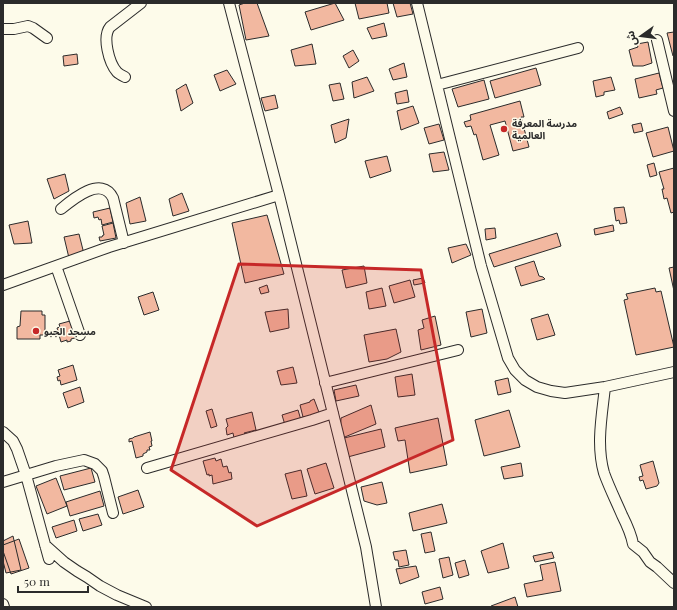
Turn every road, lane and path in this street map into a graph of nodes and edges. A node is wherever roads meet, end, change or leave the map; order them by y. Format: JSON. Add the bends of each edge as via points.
{"nodes":[{"id":1,"x":141,"y":3,"type":"edge"},
{"id":2,"x":230,"y":3,"type":"edge"},
{"id":3,"x":417,"y":3,"type":"edge"},
{"id":4,"x":3,"y":29,"type":"edge"},
{"id":5,"x":47,"y":38,"type":"dead end"},
{"id":6,"x":656,"y":40,"type":"dead end"},
{"id":7,"x":578,"y":48,"type":"dead end"},
{"id":8,"x":669,"y":72,"type":"edge"},
{"id":9,"x":125,"y":77,"type":"dead end"},
{"id":10,"x":438,"y":85,"type":"junction"},
{"id":11,"x":674,"y":111,"type":"edge"},
{"id":12,"x":279,"y":195,"type":"junction"},
{"id":13,"x":62,"y":209,"type":"dead end"},
{"id":14,"x":124,"y":243,"type":"junction"},
{"id":15,"x":56,"y":266,"type":"junction"},
{"id":16,"x":3,"y":285,"type":"edge"},
{"id":17,"x":80,"y":335,"type":"dead end"},
{"id":18,"x":458,"y":350,"type":"dead end"},
{"id":19,"x":674,"y":372,"type":"edge"},
{"id":20,"x":325,"y":383,"type":"junction"},
{"id":21,"x":604,"y":387,"type":"junction"},
{"id":22,"x":333,"y":412,"type":"junction"},
{"id":23,"x":3,"y":432,"type":"edge"},
{"id":24,"x":147,"y":468,"type":"dead end"},
{"id":25,"x":26,"y":475,"type":"junction"},
{"id":26,"x":3,"y":482,"type":"edge"},
{"id":27,"x":113,"y":513,"type":"dead end"},
{"id":28,"x":45,"y":544,"type":"junction"},
{"id":29,"x":49,"y":559,"type":"dead end"},
{"id":30,"x":674,"y":583,"type":"edge"},
{"id":31,"x":3,"y":604,"type":"edge"},
{"id":32,"x":4,"y":607,"type":"edge"},
{"id":33,"x":146,"y":607,"type":"edge"},
{"id":34,"x":376,"y":607,"type":"edge"}],
"edges":[{"from":1,"to":9,"type":"street","via":[[107,30],[106,43],[112,63],[116,71]]},
{"from":2,"to":12,"type":"street"},
{"from":3,"to":10,"type":"street"},
{"from":4,"to":5,"type":"street","via":[[28,26]]},
{"from":6,"to":8,"type":"street"},
{"from":7,"to":10,"type":"street"},
{"from":8,"to":11,"type":"street"},
{"from":10,"to":21,"type":"street","via":[[481,266],[508,358],[525,380],[537,387],[565,392]]},
{"from":12,"to":14,"type":"street"},
{"from":12,"to":20,"type":"street"},
{"from":13,"to":14,"type":"street","via":[[93,189],[107,190],[113,198]]},
{"from":14,"to":15,"type":"street"},
{"from":15,"to":16,"type":"street"},
{"from":15,"to":17,"type":"street"},
{"from":18,"to":20,"type":"street"},
{"from":19,"to":21,"type":"street"},
{"from":20,"to":22,"type":"street"},
{"from":21,"to":30,"type":"street","via":[[600,440],[604,473],[632,535],[633,544]]},
{"from":22,"to":24,"type":"street"},
{"from":22,"to":34,"type":"street","via":[[366,546]]},
{"from":23,"to":25,"type":"street","via":[[13,441]]},
{"from":25,"to":26,"type":"street"},
{"from":25,"to":27,"type":"street","via":[[75,461],[84,460],[95,464],[102,471]]},
{"from":25,"to":28,"type":"street"},
{"from":28,"to":29,"type":"street"},
{"from":28,"to":33,"type":"street","via":[[64,562],[100,586]]},
{"from":31,"to":32,"type":"street"}]}
